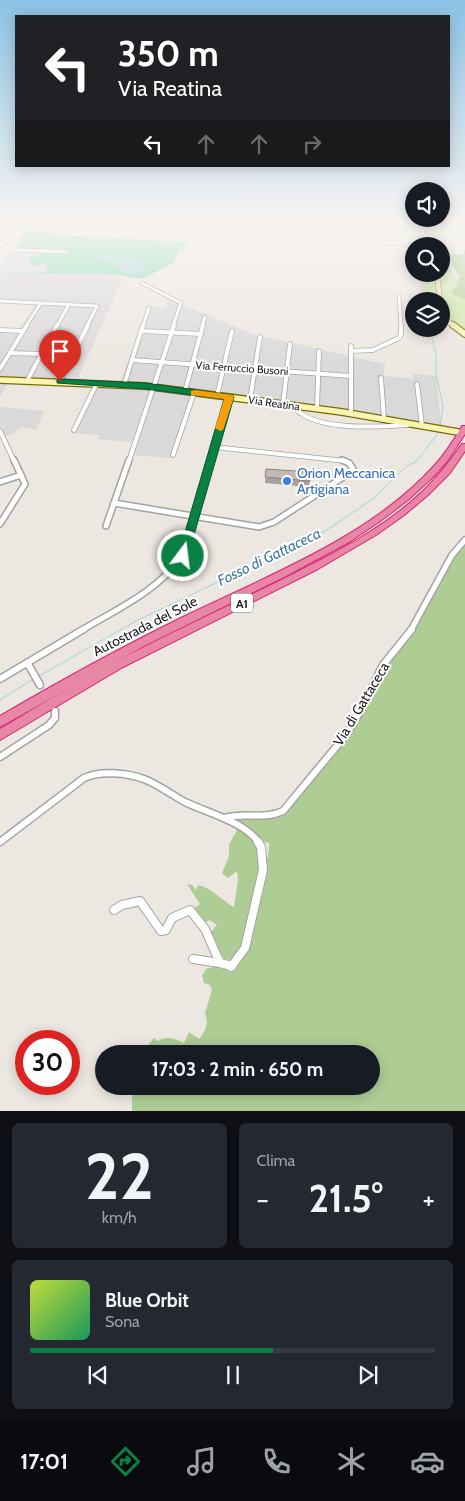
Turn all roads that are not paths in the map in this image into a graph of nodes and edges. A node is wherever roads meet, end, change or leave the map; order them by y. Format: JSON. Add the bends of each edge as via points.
{"nodes":[{"id":1,"x":142,"y":283,"type":"dead end"},
{"id":2,"x":399,"y":296,"type":"dead end"},
{"id":3,"x":0,"y":301,"type":"edge"},
{"id":4,"x":41,"y":303,"type":"junction"},
{"id":5,"x":69,"y":304,"type":"junction"},
{"id":6,"x":149,"y":308,"type":"dead end"},
{"id":7,"x":206,"y":317,"type":"dead end"},
{"id":8,"x":450,"y":323,"type":"edge"},
{"id":9,"x":0,"y":330,"type":"edge"},
{"id":10,"x":23,"y":331,"type":"junction"},
{"id":11,"x":142,"y":331,"type":"junction"},
{"id":12,"x":232,"y":331,"type":"dead end"},
{"id":13,"x":172,"y":332,"type":"junction"},
{"id":14,"x":201,"y":334,"type":"junction"},
{"id":15,"x":465,"y":334,"type":"edge"},
{"id":16,"x":260,"y":337,"type":"dead end"},
{"id":17,"x":290,"y":344,"type":"dead end"},
{"id":18,"x":351,"y":346,"type":"dead end"},
{"id":19,"x":319,"y":351,"type":"dead end"},
{"id":20,"x":351,"y":351,"type":"junction"},
{"id":21,"x":10,"y":353,"type":"junction"},
{"id":22,"x":42,"y":354,"type":"junction"},
{"id":23,"x":132,"y":360,"type":"junction"},
{"id":24,"x":162,"y":362,"type":"junction"},
{"id":25,"x":192,"y":364,"type":"junction"},
{"id":26,"x":224,"y":367,"type":"junction"},
{"id":27,"x":0,"y":369,"type":"edge"},
{"id":28,"x":255,"y":369,"type":"junction"},
{"id":29,"x":287,"y":371,"type":"junction"},
{"id":30,"x":318,"y":373,"type":"junction"},
{"id":31,"x":351,"y":376,"type":"junction"},
{"id":32,"x":381,"y":378,"type":"dead end"},
{"id":33,"x":0,"y":380,"type":"edge"},
{"id":34,"x":27,"y":381,"type":"junction"},
{"id":35,"x":60,"y":381,"type":"junction"},
{"id":36,"x":98,"y":383,"type":"junction"},
{"id":37,"x":417,"y":384,"type":"dead end"},
{"id":38,"x":124,"y":385,"type":"junction"},
{"id":39,"x":154,"y":387,"type":"junction"},
{"id":40,"x":185,"y":391,"type":"junction"},
{"id":41,"x":194,"y":393,"type":"junction"},
{"id":42,"x":217,"y":396,"type":"junction"},
{"id":43,"x":230,"y":397,"type":"junction"},
{"id":44,"x":250,"y":400,"type":"junction"},
{"id":45,"x":283,"y":404,"type":"junction"},
{"id":46,"x":292,"y":406,"type":"junction"},
{"id":47,"x":317,"y":409,"type":"junction"},
{"id":48,"x":351,"y":414,"type":"junction"},
{"id":49,"x":384,"y":419,"type":"junction"},
{"id":50,"x":414,"y":424,"type":"junction"},
{"id":51,"x":422,"y":426,"type":"junction"},
{"id":52,"x":74,"y":430,"type":"dead end"},
{"id":53,"x":461,"y":430,"type":"edge"},
{"id":54,"x":0,"y":431,"type":"edge"},
{"id":55,"x":465,"y":446,"type":"edge"},
{"id":56,"x":214,"y":447,"type":"junction"},
{"id":57,"x":173,"y":455,"type":"dead end"},
{"id":58,"x":21,"y":475,"type":"junction"},
{"id":59,"x":0,"y":482,"type":"edge"},
{"id":60,"x":114,"y":503,"type":"junction"},
{"id":61,"x":194,"y":517,"type":"junction"},
{"id":62,"x":0,"y":524,"type":"edge"},
{"id":63,"x":106,"y":526,"type":"dead end"},
{"id":64,"x":465,"y":540,"type":"edge"},
{"id":65,"x":28,"y":664,"type":"junction"},
{"id":66,"x":0,"y":680,"type":"edge"},
{"id":67,"x":40,"y":685,"type":"dead end"},
{"id":68,"x":55,"y":711,"type":"dead end"},
{"id":69,"x":0,"y":722,"type":"edge"},
{"id":70,"x":0,"y":735,"type":"edge"},
{"id":71,"x":0,"y":757,"type":"edge"},
{"id":72,"x":224,"y":818,"type":"junction"},
{"id":73,"x":0,"y":842,"type":"edge"},
{"id":74,"x":114,"y":910,"type":"dead end"},
{"id":75,"x":192,"y":959,"type":"dead end"},
{"id":76,"x":220,"y":963,"type":"junction"}],
"edges":[{"from":1,"to":13,"type":"street","via":[[181,303]]},
{"from":2,"to":20,"type":"street","via":[[400,338],[373,350]]},
{"from":3,"to":4,"type":"street"},
{"from":4,"to":5,"type":"street"},
{"from":4,"to":10,"type":"street"},
{"from":5,"to":22,"type":"street"},
{"from":5,"to":35,"type":"street","via":[[97,306]]},
{"from":6,"to":11,"type":"street"},
{"from":7,"to":14,"type":"street"},
{"from":8,"to":15,"type":"street"},
{"from":9,"to":10,"type":"street"},
{"from":10,"to":21,"type":"street"},
{"from":11,"to":13,"type":"street"},
{"from":11,"to":23,"type":"street"},
{"from":12,"to":26,"type":"street"},
{"from":13,"to":14,"type":"street"},
{"from":13,"to":24,"type":"street"},
{"from":14,"to":25,"type":"street"},
{"from":16,"to":28,"type":"street"},
{"from":17,"to":29,"type":"street"},
{"from":18,"to":20,"type":"street"},
{"from":19,"to":30,"type":"street"},
{"from":20,"to":31,"type":"street"},
{"from":21,"to":22,"type":"street"},
{"from":21,"to":27,"type":"street"},
{"from":22,"to":34,"type":"street"},
{"from":23,"to":24,"type":"street","name":"Via Ferruccio Busoni"},
{"from":23,"to":38,"type":"street"},
{"from":24,"to":25,"type":"street","name":"Via Ferruccio Busoni"},
{"from":24,"to":39,"type":"street"},
{"from":25,"to":26,"type":"street","name":"Via Ferruccio Busoni"},
{"from":25,"to":40,"type":"street"},
{"from":26,"to":28,"type":"street","name":"Via Ferruccio Busoni"},
{"from":26,"to":42,"type":"street"},
{"from":28,"to":29,"type":"street","name":"Via Ferruccio Busoni"},
{"from":28,"to":44,"type":"street"},
{"from":29,"to":30,"type":"street","name":"Via Ferruccio Busoni"},
{"from":29,"to":45,"type":"street"},
{"from":30,"to":31,"type":"street","name":"Via Ferruccio Busoni"},
{"from":30,"to":47,"type":"street"},
{"from":31,"to":48,"type":"street"},
{"from":32,"to":49,"type":"street"},
{"from":33,"to":34,"type":"street","name":"Via Reatina"},
{"from":34,"to":35,"type":"street","name":"Via Reatina"},
{"from":35,"to":36,"type":"street","name":"Via Reatina"},
{"from":36,"to":38,"type":"street","name":"Via Reatina"},
{"from":36,"to":52,"type":"street"},
{"from":37,"to":51,"type":"street"},
{"from":38,"to":39,"type":"street","name":"Via Reatina"},
{"from":39,"to":40,"type":"street","name":"Via Reatina"},
{"from":39,"to":60,"type":"street"},
{"from":40,"to":41,"type":"street","name":"Via Reatina"},
{"from":41,"to":42,"type":"street","name":"Via Reatina"},
{"from":41,"to":57,"type":"street"},
{"from":42,"to":43,"type":"street","name":"Via Reatina"},
{"from":43,"to":44,"type":"street","name":"Via Reatina"},
{"from":43,"to":56,"type":"street"},
{"from":44,"to":45,"type":"street","name":"Via Reatina"},
{"from":45,"to":46,"type":"street","name":"Via Reatina"},
{"from":46,"to":47,"type":"street","name":"Via Reatina"},
{"from":46,"to":50,"type":"street","via":[[300,414],[336,424]]},
{"from":47,"to":48,"type":"street","name":"Via Reatina"},
{"from":48,"to":49,"type":"street","name":"Via Reatina"},
{"from":49,"to":50,"type":"street","name":"Via Reatina"},
{"from":50,"to":51,"type":"street","name":"Via Reatina"},
{"from":51,"to":53,"type":"street","name":"Via Reatina"},
{"from":53,"to":69,"type":"highway","name":"Autostrada del Sole","number":"A1","via":[[432,473],[402,501],[359,532],[128,649]]},
{"from":54,"to":58,"type":"street"},
{"from":55,"to":70,"type":"highway","name":"Autostrada del Sole","number":"A1","via":[[440,479],[409,507],[367,537],[305,572],[134,657]]},
{"from":56,"to":61,"type":"street"},
{"from":56,"to":61,"type":"street","via":[[345,460],[353,469],[269,525],[252,527]]},
{"from":58,"to":59,"type":"street"},
{"from":58,"to":62,"type":"street","via":[[25,487]]},
{"from":60,"to":61,"type":"street"},
{"from":60,"to":63,"type":"street"},
{"from":61,"to":65,"type":"street","via":[[183,556],[169,575]]},
{"from":64,"to":72,"type":"street","name":"Via di Gattaceca","via":[[452,555],[416,624],[383,666],[346,735],[283,811],[275,816],[236,814]]},
{"from":65,"to":66,"type":"street"},
{"from":65,"to":67,"type":"street"},
{"from":68,"to":71,"type":"street","via":[[55,718],[49,725]]},
{"from":72,"to":73,"type":"street","via":[[144,779],[104,772],[84,778]]},
{"from":72,"to":76,"type":"street","via":[[254,836],[261,847],[263,870],[245,948],[232,966]]},
{"from":74,"to":76,"type":"street","via":[[140,902],[160,931],[166,930],[172,918],[190,910],[205,929]]},
{"from":75,"to":76,"type":"street"}]}
